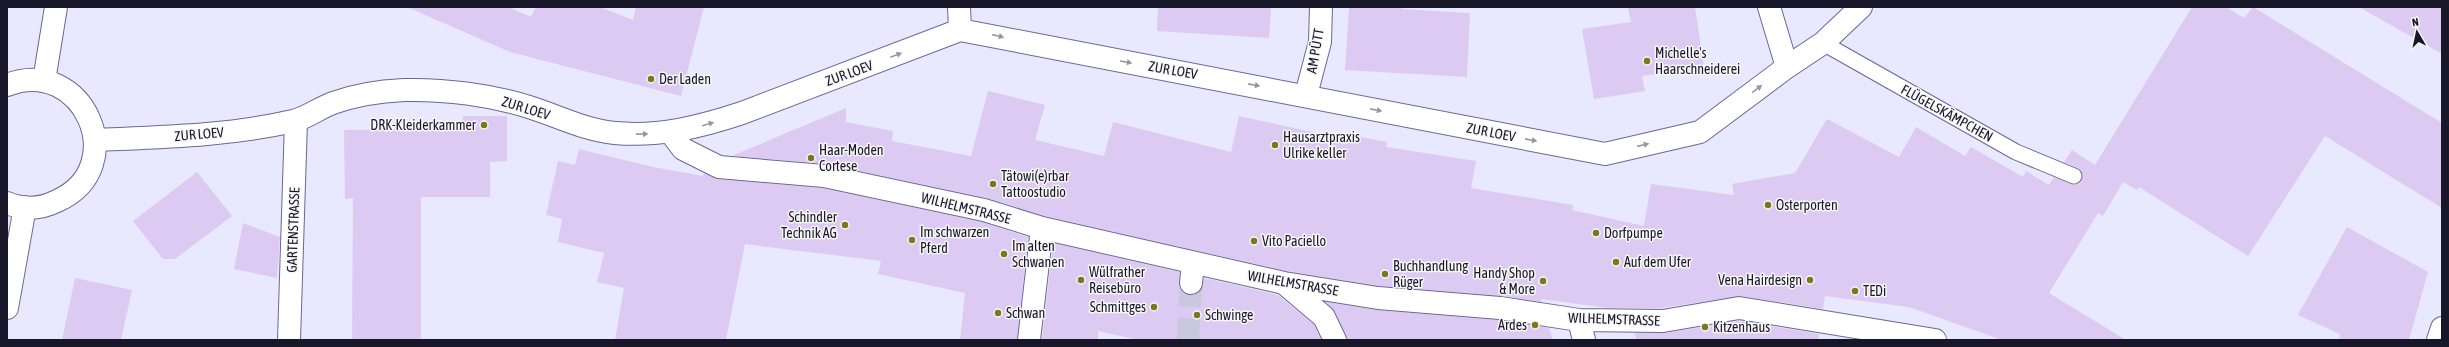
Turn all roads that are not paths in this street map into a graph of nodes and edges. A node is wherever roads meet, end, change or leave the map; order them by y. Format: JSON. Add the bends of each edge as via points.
{"nodes":[{"id":1,"x":56,"y":7,"type":"edge"},
{"id":2,"x":959,"y":7,"type":"edge"},
{"id":3,"x":1321,"y":7,"type":"edge"},
{"id":4,"x":1769,"y":7,"type":"edge"},
{"id":5,"x":1861,"y":7,"type":"edge"},
{"id":6,"x":960,"y":30,"type":"junction"},
{"id":7,"x":1822,"y":43,"type":"junction"},
{"id":8,"x":1787,"y":66,"type":"junction"},
{"id":9,"x":44,"y":81,"type":"junction"},
{"id":10,"x":7,"y":85,"type":"edge"},
{"id":11,"x":1306,"y":95,"type":"junction"},
{"id":12,"x":296,"y":121,"type":"junction"},
{"id":13,"x":670,"y":132,"type":"junction"},
{"id":14,"x":95,"y":140,"type":"junction"},
{"id":15,"x":2074,"y":176,"type":"dead end"},
{"id":16,"x":16,"y":205,"type":"edge"},
{"id":17,"x":1042,"y":228,"type":"junction"},
{"id":18,"x":1284,"y":283,"type":"junction"},
{"id":19,"x":7,"y":308,"type":"edge"},
{"id":20,"x":2442,"y":328,"type":"edge"},
{"id":21,"x":1581,"y":330,"type":"edge"},
{"id":22,"x":289,"y":340,"type":"edge"},
{"id":23,"x":1029,"y":340,"type":"edge"},
{"id":24,"x":1335,"y":340,"type":"edge"},
{"id":25,"x":1935,"y":340,"type":"edge"},
{"id":26,"x":2438,"y":340,"type":"edge"}],
"edges":[{"from":1,"to":9,"type":"street"},
{"from":2,"to":6,"type":"street"},
{"from":3,"to":11,"type":"street","name":"AM PÜTT","via":[[1320,42]]},
{"from":4,"to":8,"type":"street"},
{"from":5,"to":7,"type":"street"},
{"from":6,"to":11,"type":"street","name":"ZUR LOEV","one_way":true},
{"from":13,"to":6,"type":"street","name":"ZUR LOEV","one_way":true,"via":[[706,125]]},
{"from":7,"to":8,"type":"street"},
{"from":7,"to":15,"type":"lane","name":"FLÜGELSKÄMPCHEN","via":[[2016,152]]},
{"from":11,"to":8,"type":"street","name":"ZUR LOEV","one_way":true,"via":[[1605,154],[1700,132]]},
{"from":9,"to":10,"type":"street","via":[[26,80]]},
{"from":9,"to":14,"type":"street","via":[[60,87],[80,102],[89,116]]},
{"from":12,"to":13,"type":"street","name":"ZUR LOEV","one_way":true,"via":[[339,102],[366,94],[404,90],[501,99],[573,124],[613,133]]},
{"from":12,"to":14,"type":"street","name":"ZUR LOEV","via":[[192,135]]},
{"from":12,"to":22,"type":"street","name":"GARTENSTRASSE"},
{"from":13,"to":17,"type":"street","name":"WILHELMSTRASSE","via":[[683,148],[719,167],[824,176],[984,210]]},
{"from":14,"to":16,"type":"street","via":[[96,150],[92,168],[68,197],[48,206]]},
{"from":16,"to":19,"type":"street"},
{"from":17,"to":18,"type":"street","name":"WILHELMSTRASSE","via":[[1192,273]]},
{"from":17,"to":23,"type":"street"},
{"from":18,"to":21,"type":"street","name":"WILHELMSTRASSE","via":[[1378,298],[1500,308]]},
{"from":18,"to":24,"type":"street","via":[[1324,317]]},
{"from":20,"to":26,"type":"street"},
{"from":21,"to":25,"type":"street","name":"WILHELMSTRASSE","via":[[1663,321],[1739,308]]}]}
